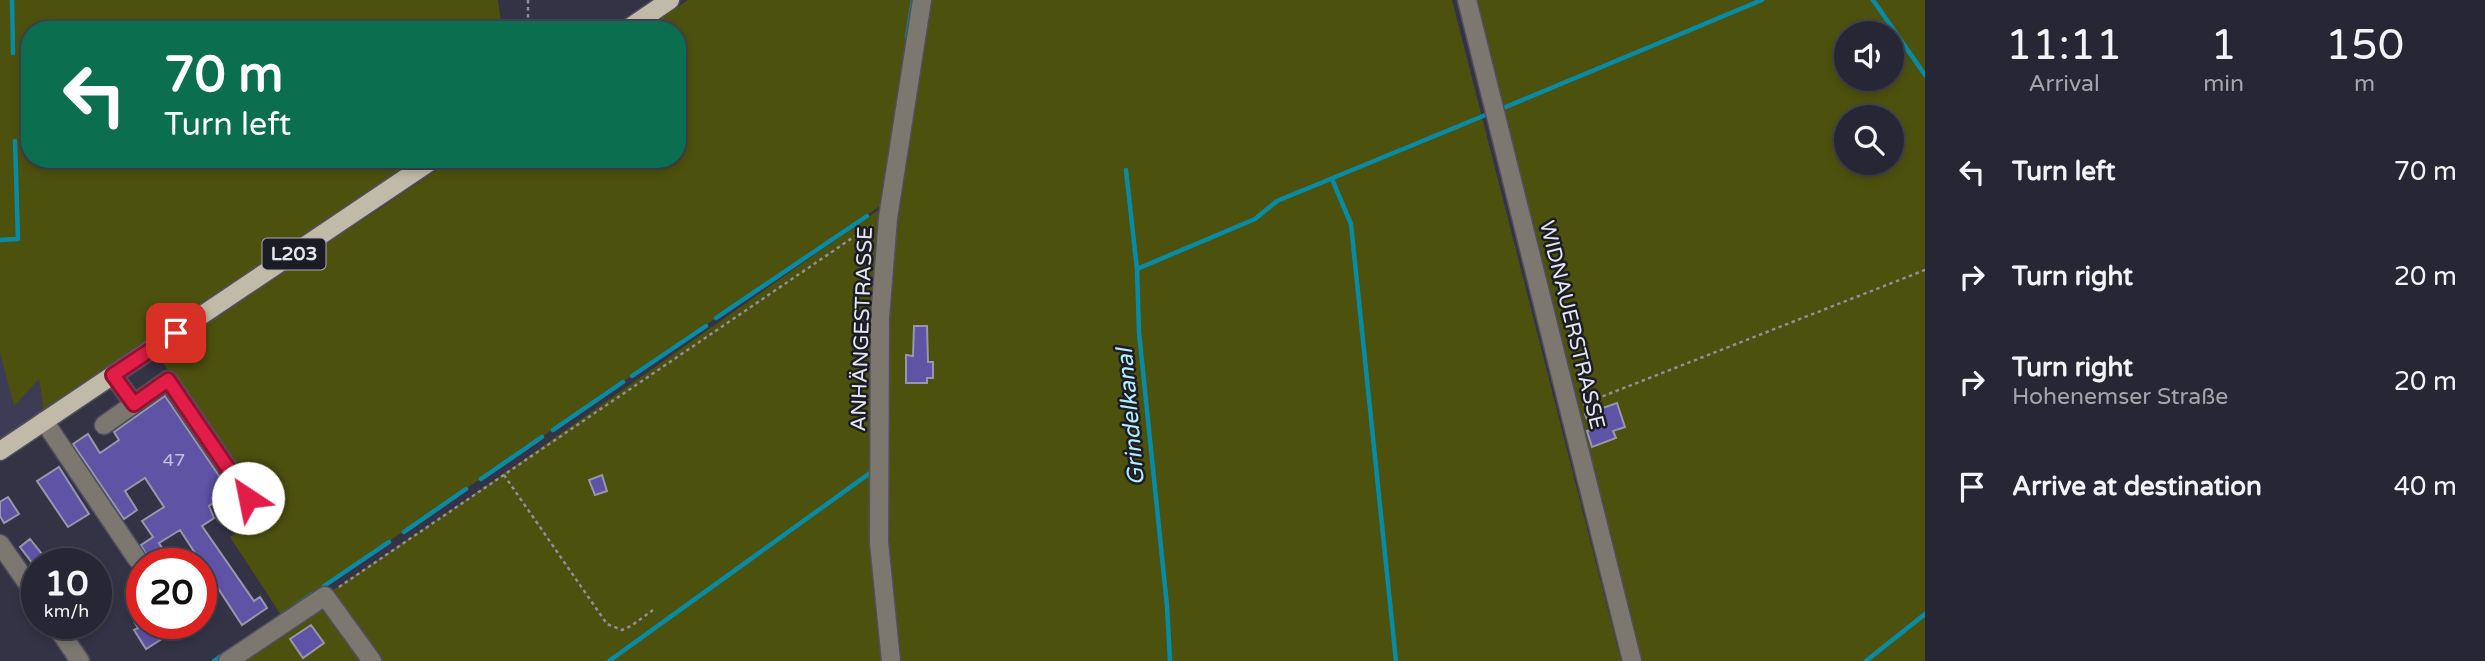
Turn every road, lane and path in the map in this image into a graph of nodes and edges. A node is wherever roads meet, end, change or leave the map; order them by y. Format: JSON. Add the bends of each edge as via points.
{"nodes":[{"id":1,"x":528,"y":0,"type":"edge"},
{"id":2,"x":670,"y":0,"type":"edge"},
{"id":3,"x":922,"y":0,"type":"edge"},
{"id":4,"x":1467,"y":0,"type":"edge"},
{"id":5,"x":528,"y":21,"type":"edge"},
{"id":6,"x":639,"y":21,"type":"edge"},
{"id":7,"x":421,"y":168,"type":"edge"},
{"id":8,"x":888,"y":218,"type":"junction"},
{"id":9,"x":1925,"y":270,"type":"edge"},
{"id":10,"x":113,"y":375,"type":"junction"},
{"id":11,"x":134,"y":404,"type":"junction"},
{"id":12,"x":1570,"y":409,"type":"junction"},
{"id":13,"x":44,"y":421,"type":"junction"},
{"id":14,"x":104,"y":425,"type":"dead end"},
{"id":15,"x":0,"y":451,"type":"edge"},
{"id":16,"x":504,"y":474,"type":"junction"},
{"id":17,"x":225,"y":515,"type":"dead end"},
{"id":18,"x":0,"y":544,"type":"edge"},
{"id":19,"x":130,"y":548,"type":"edge"},
{"id":20,"x":21,"y":574,"type":"edge"},
{"id":21,"x":325,"y":596,"type":"junction"},
{"id":22,"x":653,"y":610,"type":"dead end"},
{"id":23,"x":65,"y":639,"type":"edge"},
{"id":24,"x":80,"y":661,"type":"edge"},
{"id":25,"x":228,"y":661,"type":"edge"},
{"id":26,"x":372,"y":661,"type":"edge"},
{"id":27,"x":891,"y":661,"type":"edge"},
{"id":28,"x":1632,"y":661,"type":"edge"}],
"edges":[{"from":1,"to":5,"type":"path"},
{"from":2,"to":6,"type":"main road"},
{"from":3,"to":8,"type":"street","name":"ANHÄNGESTRASSE"},
{"from":4,"to":12,"type":"street","name":"WIDNAUERSTRASSE"},
{"from":7,"to":10,"type":"main road","number":"L203"},
{"from":8,"to":16,"type":"path"},
{"from":8,"to":27,"type":"street","name":"ANHÄNGESTRASSE","via":[[880,318],[879,542]]},
{"from":9,"to":12,"type":"path"},
{"from":10,"to":11,"type":"street"},
{"from":10,"to":13,"type":"main road","number":"L203"},
{"from":11,"to":14,"type":"street"},
{"from":11,"to":17,"type":"street","via":[[168,380],[248,498]]},
{"from":12,"to":28,"type":"street","name":"WIDNAUERSTRASSE"},
{"from":13,"to":15,"type":"main road","number":"L203"},
{"from":13,"to":19,"type":"street"},
{"from":16,"to":21,"type":"path"},
{"from":16,"to":22,"type":"path","via":[[607,624],[622,630]]},
{"from":18,"to":20,"type":"street"},
{"from":21,"to":25,"type":"street"},
{"from":21,"to":26,"type":"street"},
{"from":23,"to":24,"type":"street"}]}
